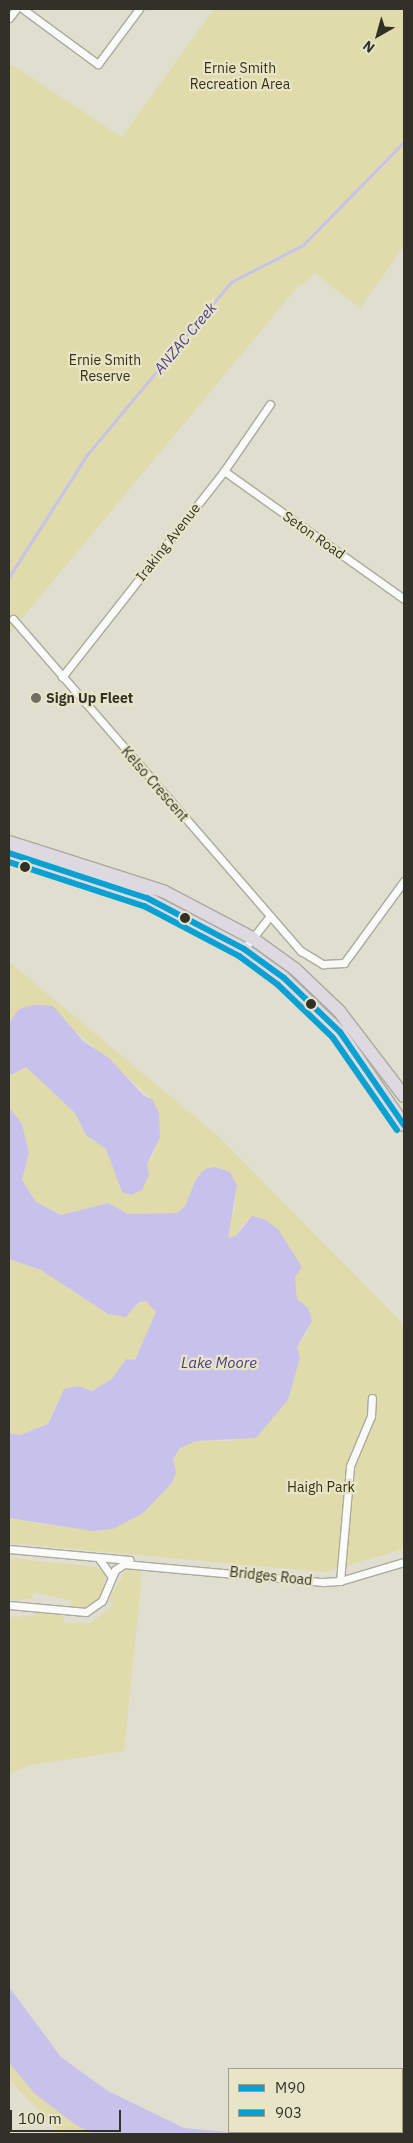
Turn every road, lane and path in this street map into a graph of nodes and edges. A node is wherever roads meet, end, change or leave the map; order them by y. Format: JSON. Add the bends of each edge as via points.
{"nodes":[{"id":1,"x":16,"y":9,"type":"edge"},
{"id":2,"x":23,"y":9,"type":"edge"},
{"id":3,"x":138,"y":9,"type":"edge"},
{"id":4,"x":9,"y":18,"type":"edge"},
{"id":5,"x":270,"y":404,"type":"dead end"},
{"id":6,"x":224,"y":471,"type":"junction"},
{"id":7,"x":404,"y":599,"type":"edge"},
{"id":8,"x":13,"y":619,"type":"dead end"},
{"id":9,"x":62,"y":677,"type":"junction"},
{"id":10,"x":9,"y":842,"type":"edge"},
{"id":11,"x":9,"y":853,"type":"edge"},
{"id":12,"x":404,"y":882,"type":"edge"},
{"id":13,"x":270,"y":916,"type":"junction"},
{"id":14,"x":252,"y":938,"type":"junction"},
{"id":15,"x":244,"y":949,"type":"junction"},
{"id":16,"x":404,"y":1096,"type":"edge"},
{"id":17,"x":404,"y":1124,"type":"edge"},
{"id":18,"x":372,"y":1398,"type":"dead end"},
{"id":19,"x":9,"y":1549,"type":"edge"},
{"id":20,"x":100,"y":1560,"type":"junction"},
{"id":21,"x":404,"y":1562,"type":"edge"},
{"id":22,"x":133,"y":1564,"type":"junction"},
{"id":23,"x":111,"y":1576,"type":"junction"},
{"id":24,"x":340,"y":1581,"type":"junction"},
{"id":25,"x":9,"y":1605,"type":"edge"}],
"edges":[{"from":1,"to":4,"type":"street"},
{"from":2,"to":3,"type":"street","via":[[98,64]]},
{"from":5,"to":6,"type":"street","name":"Iraking Avenue"},
{"from":6,"to":7,"type":"street","name":"Seton Road"},
{"from":6,"to":9,"type":"street","name":"Iraking Avenue"},
{"from":8,"to":9,"type":"street","name":"Kelso Crescent"},
{"from":9,"to":13,"type":"street","name":"Kelso Crescent"},
{"from":10,"to":14,"type":"highway","via":[[163,891]]},
{"from":11,"to":15,"type":"highway","via":[[147,898]]},
{"from":12,"to":13,"type":"street","name":"Kelso Crescent","via":[[348,958],[335,966],[301,952]]},
{"from":13,"to":14,"type":"street"},
{"from":14,"to":15,"type":"street"},
{"from":14,"to":16,"type":"highway","via":[[295,969],[339,1011]]},
{"from":15,"to":17,"type":"highway","via":[[290,983],[340,1032]]},
{"from":18,"to":24,"type":"street","via":[[371,1416],[350,1466]]},
{"from":19,"to":20,"type":"street","name":"Bridges Road"},
{"from":20,"to":22,"type":"street","name":"Bridges Road"},
{"from":20,"to":23,"type":"street"},
{"from":21,"to":24,"type":"street","name":"Bridges Road"},
{"from":22,"to":23,"type":"street","via":[[119,1566]]},
{"from":22,"to":24,"type":"street","name":"Bridges Road"},
{"from":23,"to":25,"type":"street","via":[[102,1602],[86,1612]]}]}
